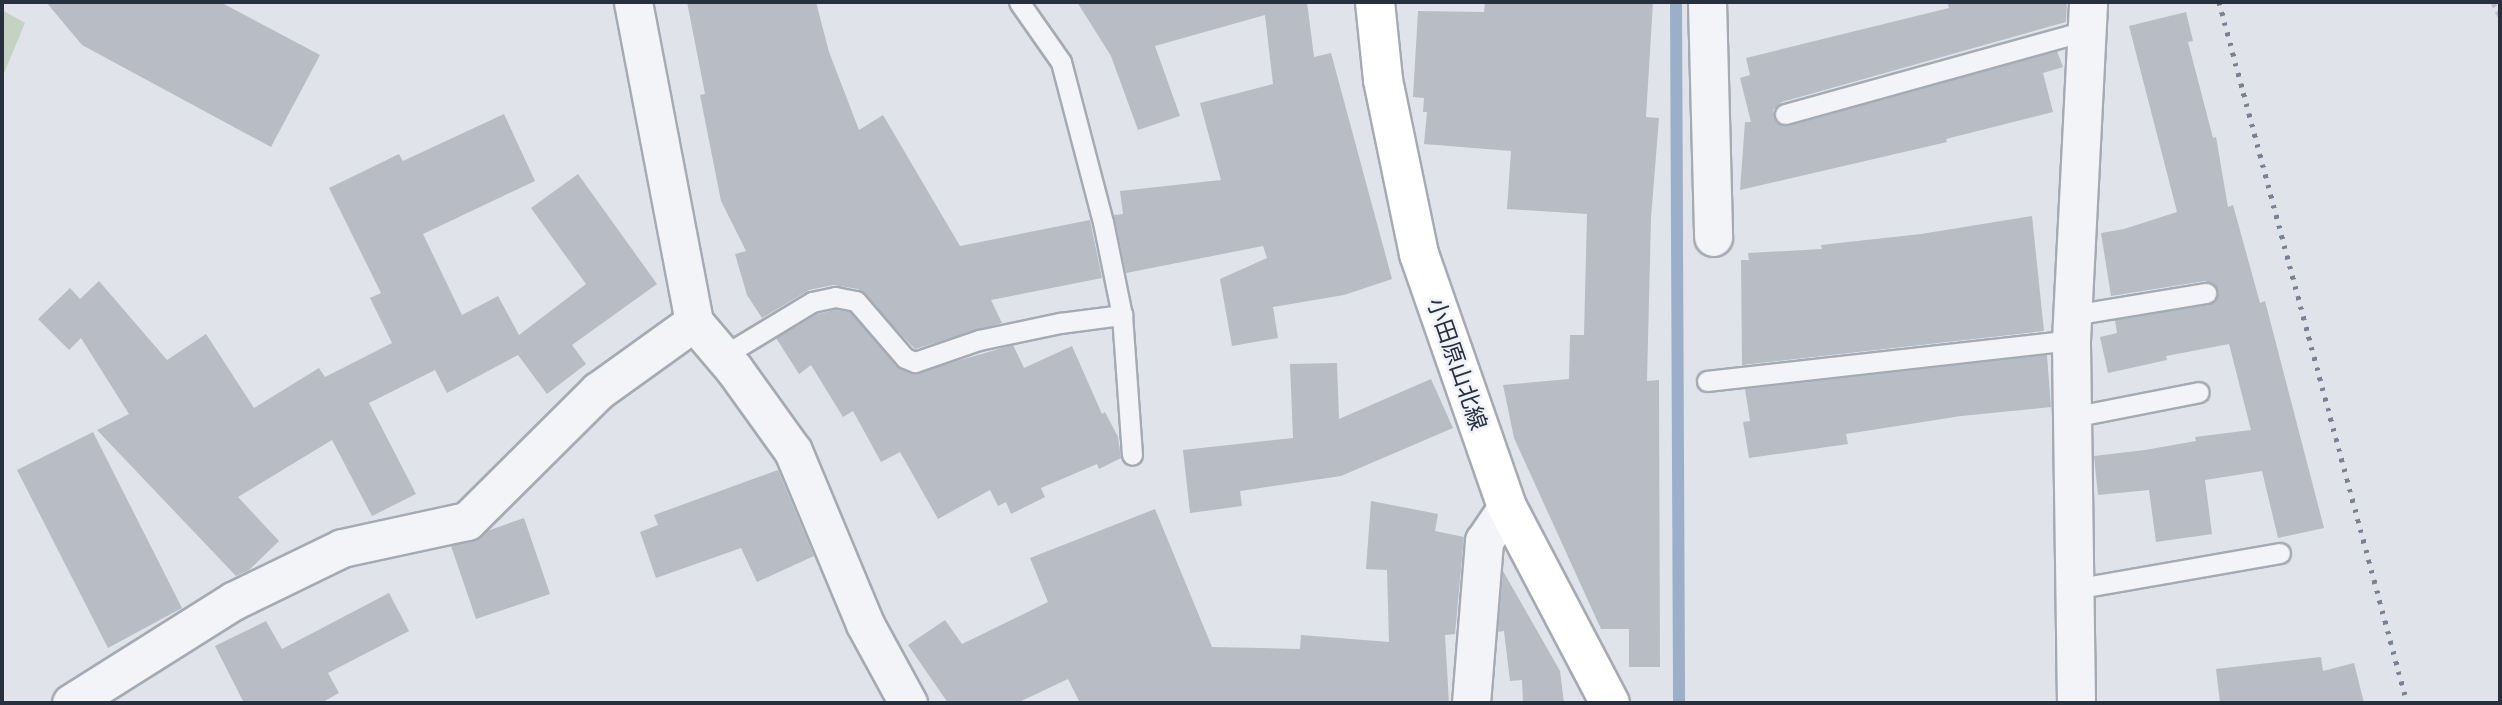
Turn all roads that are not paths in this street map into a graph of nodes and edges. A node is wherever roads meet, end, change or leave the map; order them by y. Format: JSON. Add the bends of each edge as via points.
{"nodes":[{"id":1,"x":633,"y":2,"type":"edge"},
{"id":2,"x":1020,"y":2,"type":"edge"},
{"id":3,"x":1375,"y":2,"type":"edge"},
{"id":4,"x":1707,"y":2,"type":"edge"},
{"id":5,"x":2088,"y":16,"type":"edge"},
{"id":6,"x":1785,"y":114,"type":"dead end"},
{"id":7,"x":1713,"y":237,"type":"dead end"},
{"id":8,"x":2206,"y":293,"type":"dead end"},
{"id":9,"x":1122,"y":315,"type":"junction"},
{"id":10,"x":694,"y":322,"type":"junction"},
{"id":11,"x":2071,"y":328,"type":"junction"},
{"id":12,"x":723,"y":356,"type":"junction"},
{"id":13,"x":1707,"y":381,"type":"dead end"},
{"id":14,"x":2199,"y":393,"type":"dead end"},
{"id":15,"x":2072,"y":417,"type":"junction"},
{"id":16,"x":1132,"y":455,"type":"dead end"},
{"id":17,"x":1507,"y":507,"type":"junction"},
{"id":18,"x":2280,"y":553,"type":"dead end"},
{"id":19,"x":2074,"y":589,"type":"junction"},
{"id":20,"x":71,"y":703,"type":"edge"},
{"id":21,"x":908,"y":703,"type":"edge"},
{"id":22,"x":1471,"y":703,"type":"edge"},
{"id":23,"x":1610,"y":703,"type":"edge"},
{"id":24,"x":2076,"y":703,"type":"edge"}],
"edges":[{"from":1,"to":10,"type":"street"},
{"from":2,"to":9,"type":"lane","via":[[1061,62]]},
{"from":3,"to":17,"type":"main road","name":"小田原山北線","via":[[1383,80],[1419,254]]},
{"from":4,"to":7,"type":"street"},
{"from":5,"to":6,"type":"lane"},
{"from":5,"to":11,"type":"street"},
{"from":8,"to":11,"type":"lane"},
{"from":9,"to":12,"type":"lane","via":[[979,340],[915,362],[905,358],[856,301],[835,297],[812,302]]},
{"from":9,"to":16,"type":"lane"},
{"from":10,"to":12,"type":"street"},
{"from":10,"to":20,"type":"street","via":[[598,391],[467,521],[342,548],[233,601]]},
{"from":11,"to":13,"type":"lane"},
{"from":11,"to":15,"type":"street"},
{"from":12,"to":21,"type":"street","via":[[793,451],[864,624]]},
{"from":14,"to":15,"type":"lane"},
{"from":15,"to":19,"type":"street"},
{"from":17,"to":22,"type":"street","via":[[1484,541]]},
{"from":17,"to":23,"type":"main road","name":"小田原山北線"},
{"from":18,"to":19,"type":"lane"},
{"from":19,"to":24,"type":"street"}]}
